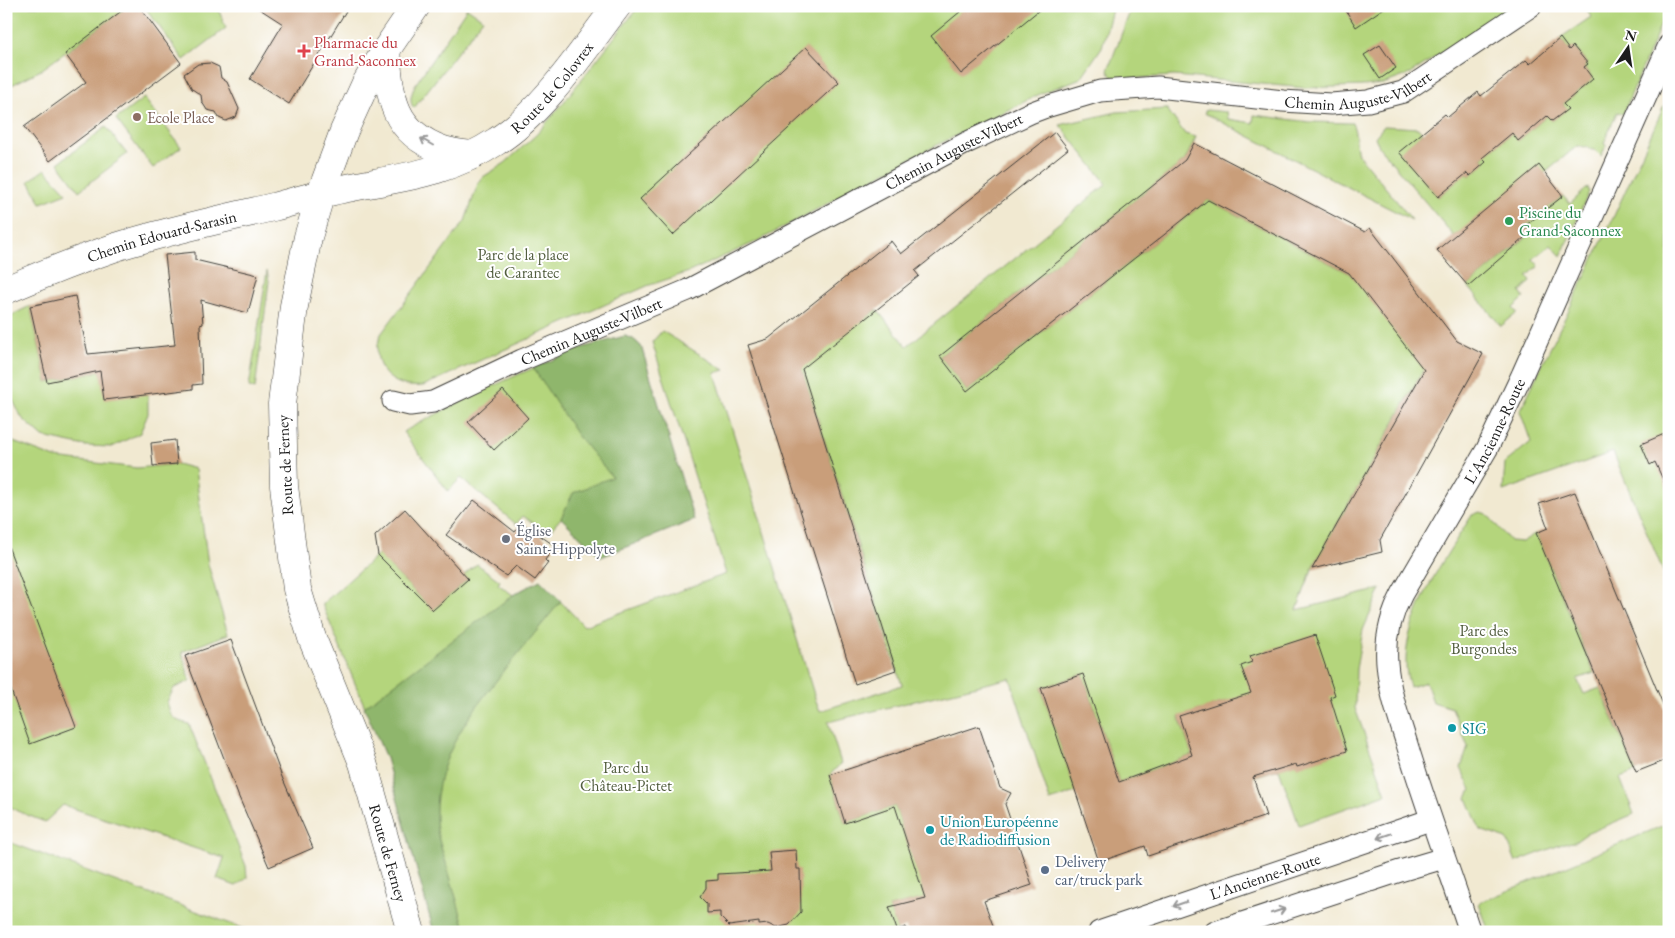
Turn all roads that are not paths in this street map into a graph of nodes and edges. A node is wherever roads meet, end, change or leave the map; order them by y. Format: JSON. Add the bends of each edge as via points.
{"nodes":[{"id":1,"x":416,"y":6,"type":"edge"},
{"id":2,"x":618,"y":6,"type":"edge"},
{"id":3,"x":1531,"y":6,"type":"edge"},
{"id":4,"x":1669,"y":45,"type":"edge"},
{"id":5,"x":386,"y":50,"type":"junction"},
{"id":6,"x":473,"y":155,"type":"junction"},
{"id":7,"x":322,"y":194,"type":"junction"},
{"id":8,"x":6,"y":290,"type":"edge"},
{"id":9,"x":393,"y":401,"type":"dead end"},
{"id":10,"x":1430,"y":820,"type":"junction"},
{"id":11,"x":1444,"y":858,"type":"junction"},
{"id":12,"x":411,"y":932,"type":"edge"},
{"id":13,"x":1099,"y":932,"type":"edge"},
{"id":14,"x":1215,"y":932,"type":"edge"},
{"id":15,"x":1470,"y":932,"type":"edge"}],
"edges":[{"from":1,"to":5,"type":"street","name":"Route de Ferney"},
{"from":2,"to":6,"type":"street","name":"Route de Colovrex","via":[[552,90],[524,120],[498,141]]},
{"from":3,"to":9,"type":"street","name":"Chemin Auguste-Vilbert","via":[[1403,92],[1368,101],[1331,104],[1283,102],[1158,87],[1100,91],[1046,107],[968,142],[688,290],[522,360],[433,402],[410,405]]},
{"from":4,"to":10,"type":"street","name":"L'Ancienne-Route","via":[[1487,449],[1395,607],[1387,641],[1389,683]]},
{"from":6,"to":5,"type":"street","one_way":true,"via":[[444,150],[405,126],[394,106],[388,83]]},
{"from":5,"to":7,"type":"street","name":"Route de Ferney","via":[[348,120]]},
{"from":6,"to":7,"type":"street","name":"Route de Colovrex","via":[[431,172]]},
{"from":7,"to":8,"type":"street","name":"Chemin Edouard-Sarasin","via":[[119,246]]},
{"from":7,"to":12,"type":"street","name":"Route de Ferney","via":[[308,237],[294,306],[282,404],[284,486],[294,571],[312,638],[362,763]]},
{"from":10,"to":11,"type":"street","name":"L'Ancienne-Route"},
{"from":10,"to":13,"type":"street","name":"L'Ancienne-Route","one_way":true},
{"from":14,"to":11,"type":"street","one_way":true},
{"from":11,"to":15,"type":"street","name":"L'Ancienne-Route"}]}
